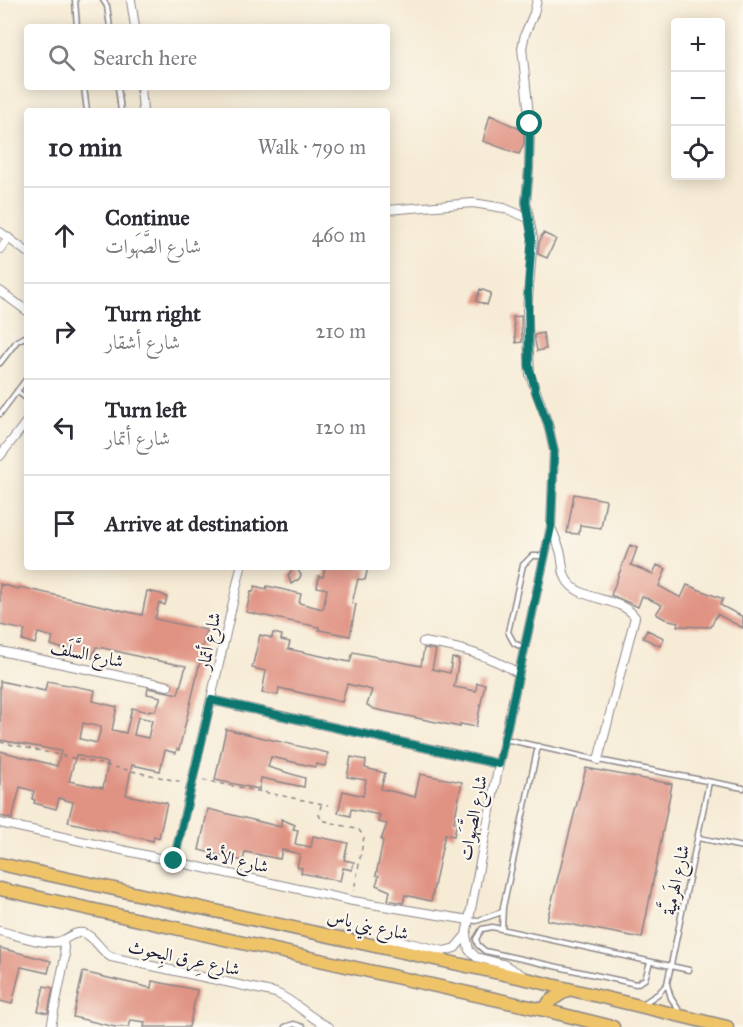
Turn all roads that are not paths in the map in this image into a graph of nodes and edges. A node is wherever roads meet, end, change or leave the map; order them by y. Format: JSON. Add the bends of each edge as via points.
{"nodes":[{"id":1,"x":75,"y":0,"type":"edge"},
{"id":2,"x":103,"y":0,"type":"edge"},
{"id":3,"x":131,"y":0,"type":"edge"},
{"id":4,"x":537,"y":0,"type":"edge"},
{"id":5,"x":77,"y":24,"type":"edge"},
{"id":6,"x":110,"y":24,"type":"edge"},
{"id":7,"x":135,"y":24,"type":"edge"},
{"id":8,"x":84,"y":90,"type":"edge"},
{"id":9,"x":118,"y":90,"type":"edge"},
{"id":10,"x":141,"y":90,"type":"edge"},
{"id":11,"x":87,"y":108,"type":"edge"},
{"id":12,"x":121,"y":108,"type":"edge"},
{"id":13,"x":144,"y":108,"type":"edge"},
{"id":14,"x":390,"y":210,"type":"edge"},
{"id":15,"x":528,"y":218,"type":"junction"},
{"id":16,"x":0,"y":232,"type":"edge"},
{"id":17,"x":9,"y":238,"type":"junction"},
{"id":18,"x":0,"y":249,"type":"edge"},
{"id":19,"x":24,"y":250,"type":"edge"},
{"id":20,"x":0,"y":291,"type":"edge"},
{"id":21,"x":24,"y":309,"type":"edge"},
{"id":22,"x":24,"y":338,"type":"edge"},
{"id":23,"x":0,"y":363,"type":"edge"},
{"id":24,"x":24,"y":382,"type":"edge"},
{"id":25,"x":17,"y":391,"type":"junction"},
{"id":26,"x":24,"y":397,"type":"edge"},
{"id":27,"x":0,"y":414,"type":"edge"},
{"id":28,"x":24,"y":425,"type":"edge"},
{"id":29,"x":0,"y":456,"type":"edge"},
{"id":30,"x":551,"y":527,"type":"junction"},
{"id":31,"x":545,"y":556,"type":"junction"},
{"id":32,"x":240,"y":570,"type":"edge"},
{"id":33,"x":423,"y":642,"type":"dead end"},
{"id":34,"x":525,"y":648,"type":"junction"},
{"id":35,"x":0,"y":651,"type":"edge"},
{"id":36,"x":519,"y":674,"type":"junction"},
{"id":37,"x":168,"y":686,"type":"dead end"},
{"id":38,"x":211,"y":700,"type":"junction"},
{"id":39,"x":505,"y":739,"type":"junction"},
{"id":40,"x":538,"y":746,"type":"junction"},
{"id":41,"x":598,"y":760,"type":"junction"},
{"id":42,"x":499,"y":764,"type":"junction"},
{"id":43,"x":710,"y":782,"type":"junction"},
{"id":44,"x":743,"y":788,"type":"edge"},
{"id":45,"x":0,"y":823,"type":"edge"},
{"id":46,"x":699,"y":838,"type":"junction"},
{"id":47,"x":743,"y":847,"type":"edge"},
{"id":48,"x":174,"y":861,"type":"junction"},
{"id":49,"x":0,"y":864,"type":"edge"},
{"id":50,"x":0,"y":889,"type":"edge"},
{"id":51,"x":502,"y":912,"type":"junction"},
{"id":52,"x":469,"y":920,"type":"junction"},
{"id":53,"x":502,"y":929,"type":"junction"},
{"id":54,"x":0,"y":931,"type":"edge"},
{"id":55,"x":466,"y":935,"type":"junction"},
{"id":56,"x":63,"y":940,"type":"junction"},
{"id":57,"x":378,"y":947,"type":"junction"},
{"id":58,"x":650,"y":962,"type":"junction"},
{"id":59,"x":671,"y":966,"type":"junction"},
{"id":60,"x":689,"y":970,"type":"dead end"},
{"id":61,"x":531,"y":980,"type":"junction"},
{"id":62,"x":667,"y":984,"type":"junction"},
{"id":63,"x":569,"y":989,"type":"junction"},
{"id":64,"x":641,"y":1005,"type":"junction"},
{"id":65,"x":544,"y":1010,"type":"junction"},
{"id":66,"x":682,"y":1015,"type":"junction"},
{"id":67,"x":596,"y":1025,"type":"edge"},
{"id":68,"x":51,"y":1027,"type":"edge"},
{"id":69,"x":285,"y":1027,"type":"edge"},
{"id":70,"x":303,"y":1027,"type":"edge"},
{"id":71,"x":329,"y":1027,"type":"edge"},
{"id":72,"x":613,"y":1027,"type":"edge"},
{"id":73,"x":727,"y":1027,"type":"edge"}],
"edges":[{"from":1,"to":5,"type":"lane"},
{"from":2,"to":6,"type":"lane"},
{"from":3,"to":7,"type":"street"},
{"from":4,"to":15,"type":"street","name":"شارع الصَّهَوات","via":[[522,48],[530,124]]},
{"from":8,"to":11,"type":"lane"},
{"from":9,"to":12,"type":"lane"},
{"from":10,"to":13,"type":"street"},
{"from":14,"to":15,"type":"street","via":[[473,203],[504,208]]},
{"from":15,"to":30,"type":"street","name":"شارع الصَّهَوات","via":[[532,238],[529,366],[554,451]]},
{"from":16,"to":17,"type":"street"},
{"from":17,"to":18,"type":"street"},
{"from":17,"to":19,"type":"street"},
{"from":20,"to":21,"type":"street"},
{"from":22,"to":23,"type":"lane"},
{"from":24,"to":25,"type":"lane"},
{"from":25,"to":26,"type":"lane"},
{"from":25,"to":27,"type":"lane"},
{"from":28,"to":29,"type":"street"},
{"from":30,"to":31,"type":"street","name":"شارع الصَّهَوات"},
{"from":30,"to":41,"type":"street","via":[[568,582],[580,592],[626,608],[635,616]]},
{"from":31,"to":34,"type":"street","name":"شارع الصَّهَوات"},
{"from":31,"to":34,"type":"lane","via":[[531,556],[523,565],[508,632],[516,645]]},
{"from":32,"to":38,"type":"street","name":"شارع أتمار"},
{"from":33,"to":36,"type":"street","via":[[476,653]]},
{"from":34,"to":36,"type":"street","name":"شارع الصَّهَوات"},
{"from":35,"to":37,"type":"street","name":"شارع السَّلَف"},
{"from":36,"to":39,"type":"street","name":"شارع الصَّهَوات"},
{"from":38,"to":42,"type":"street"},
{"from":38,"to":48,"type":"street","name":"شارع أتمار"},
{"from":39,"to":40,"type":"lane"},
{"from":39,"to":42,"type":"street","name":"شارع الصَّهَوات"},
{"from":40,"to":41,"type":"lane"},
{"from":40,"to":51,"type":"lane"},
{"from":41,"to":43,"type":"lane"},
{"from":42,"to":52,"type":"street","name":"شارع الصَّهَوات"},
{"from":43,"to":44,"type":"lane"},
{"from":43,"to":46,"type":"lane","name":"شارع الهَرميَّة"},
{"from":45,"to":48,"type":"street","name":"شارع الأمة"},
{"from":46,"to":47,"type":"lane"},
{"from":46,"to":59,"type":"lane","name":"شارع الهَرميَّة"},
{"from":48,"to":52,"type":"street","name":"شارع الأمة","via":[[352,901]]},
{"from":49,"to":57,"type":"main road","name":"شارع بني ياس"},
{"from":50,"to":65,"type":"main road"},
{"from":51,"to":52,"type":"lane"},
{"from":51,"to":53,"type":"lane"},
{"from":52,"to":55,"type":"street","name":"شارع الصَّهَوات"},
{"from":53,"to":58,"type":"lane"},
{"from":53,"to":58,"type":"lane","via":[[482,929],[477,936],[478,945],[485,951],[636,984],[645,979]]},
{"from":54,"to":56,"type":"street","name":"شارع عِرق البِحوث","via":[[50,942]]},
{"from":55,"to":57,"type":"street","via":[[454,948],[444,951],[396,940],[382,942]]},
{"from":55,"to":61,"type":"street","via":[[469,950],[476,957],[513,968]]},
{"from":56,"to":68,"type":"street","via":[[65,957]]},
{"from":56,"to":71,"type":"street","name":"شارع عِرق البِحوث","via":[[77,932],[84,933],[111,957],[276,993]]},
{"from":57,"to":61,"type":"main road","name":"شارع بني ياس"},
{"from":58,"to":59,"type":"lane"},
{"from":59,"to":60,"type":"lane"},
{"from":59,"to":62,"type":"lane","name":"شارع الهَرميَّة"},
{"from":61,"to":63,"type":"main road","name":"شارع بني ياس"},
{"from":62,"to":64,"type":"lane"},
{"from":62,"to":66,"type":"lane"},
{"from":63,"to":64,"type":"main road","name":"شارع بني ياس"},
{"from":63,"to":65,"type":"main road","via":[[550,1001]]},
{"from":64,"to":66,"type":"main road","name":"شارع بني ياس"},
{"from":65,"to":67,"type":"main road"},
{"from":66,"to":73,"type":"main road","name":"شارع بني ياس"},
{"from":67,"to":72,"type":"main road"},
{"from":69,"to":70,"type":"lane"}]}
